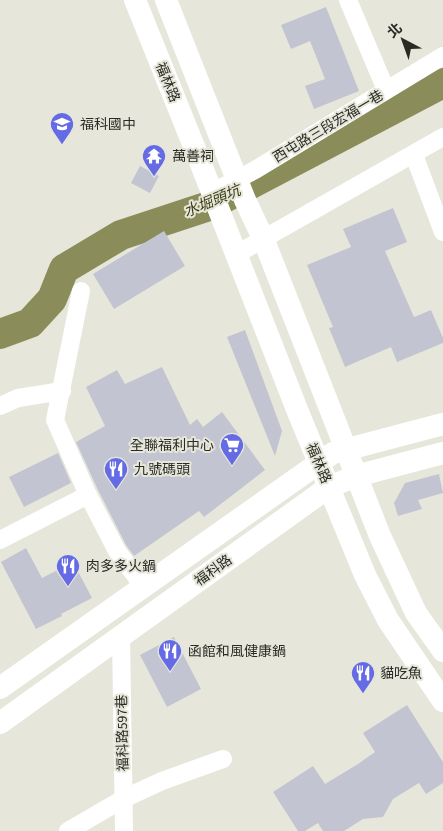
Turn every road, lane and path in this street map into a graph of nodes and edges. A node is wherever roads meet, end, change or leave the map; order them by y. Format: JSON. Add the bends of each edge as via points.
{"nodes":[{"id":1,"x":135,"y":0,"type":"edge"},
{"id":2,"x":166,"y":0,"type":"edge"},
{"id":3,"x":348,"y":0,"type":"edge"},
{"id":4,"x":443,"y":56,"type":"edge"},
{"id":5,"x":386,"y":90,"type":"junction"},
{"id":6,"x":443,"y":137,"type":"edge"},
{"id":7,"x":414,"y":155,"type":"junction"},
{"id":8,"x":241,"y":190,"type":"junction"},
{"id":9,"x":215,"y":203,"type":"junction"},
{"id":10,"x":443,"y":232,"type":"edge"},
{"id":11,"x":264,"y":238,"type":"junction"},
{"id":12,"x":236,"y":256,"type":"junction"},
{"id":13,"x":81,"y":291,"type":"dead end"},
{"id":14,"x":62,"y":391,"type":"junction"},
{"id":15,"x":0,"y":406,"type":"edge"},
{"id":16,"x":443,"y":424,"type":"edge"},
{"id":17,"x":346,"y":450,"type":"junction"},
{"id":18,"x":443,"y":452,"type":"edge"},
{"id":19,"x":319,"y":464,"type":"junction"},
{"id":20,"x":356,"y":476,"type":"junction"},
{"id":21,"x":329,"y":487,"type":"junction"},
{"id":22,"x":88,"y":495,"type":"junction"},
{"id":23,"x":0,"y":540,"type":"edge"},
{"id":24,"x":144,"y":587,"type":"junction"},
{"id":25,"x":121,"y":635,"type":"junction"},
{"id":26,"x":443,"y":651,"type":"edge"},
{"id":27,"x":0,"y":688,"type":"edge"},
{"id":28,"x":443,"y":701,"type":"edge"},
{"id":29,"x":0,"y":723,"type":"edge"},
{"id":30,"x":223,"y":759,"type":"dead end"},
{"id":31,"x":123,"y":799,"type":"junction"},
{"id":32,"x":68,"y":831,"type":"edge"},
{"id":33,"x":124,"y":831,"type":"edge"}],
"edges":[{"from":1,"to":9,"type":"street","name":"福林路"},
{"from":2,"to":8,"type":"street","name":"福林路"},
{"from":3,"to":5,"type":"street"},
{"from":4,"to":5,"type":"street","name":"西屯路三段宏福一巷"},
{"from":5,"to":8,"type":"street","name":"西屯路三段宏福一巷"},
{"from":6,"to":7,"type":"street"},
{"from":7,"to":10,"type":"street"},
{"from":7,"to":11,"type":"street"},
{"from":8,"to":9,"type":"street","name":"西屯路三段宏福一巷"},
{"from":8,"to":11,"type":"street","name":"福林路"},
{"from":9,"to":12,"type":"street","name":"福林路"},
{"from":11,"to":12,"type":"street"},
{"from":11,"to":17,"type":"street","name":"福林路"},
{"from":12,"to":19,"type":"street","name":"福林路"},
{"from":13,"to":14,"type":"street"},
{"from":14,"to":15,"type":"street","via":[[18,398]]},
{"from":14,"to":22,"type":"street","via":[[55,420]]},
{"from":16,"to":17,"type":"street","name":"福科路"},
{"from":17,"to":19,"type":"street","name":"福科路","via":[[333,453]]},
{"from":17,"to":20,"type":"street","name":"福林路"},
{"from":18,"to":20,"type":"street","name":"福科路"},
{"from":19,"to":21,"type":"street","name":"福林路"},
{"from":19,"to":24,"type":"street","name":"福科路"},
{"from":20,"to":21,"type":"street","name":"福科路"},
{"from":20,"to":26,"type":"street","name":"福林路","via":[[416,612]]},
{"from":21,"to":25,"type":"street","name":"福科路"},
{"from":21,"to":28,"type":"street","name":"福林路","via":[[378,602]]},
{"from":22,"to":23,"type":"street"},
{"from":22,"to":24,"type":"street","via":[[117,551]]},
{"from":24,"to":27,"type":"street","name":"福科路"},
{"from":25,"to":29,"type":"street","name":"福科路"},
{"from":25,"to":31,"type":"street","name":"福科路597巷"},
{"from":30,"to":31,"type":"street"},
{"from":31,"to":32,"type":"street"},
{"from":31,"to":33,"type":"street","name":"福科路597巷"}]}
